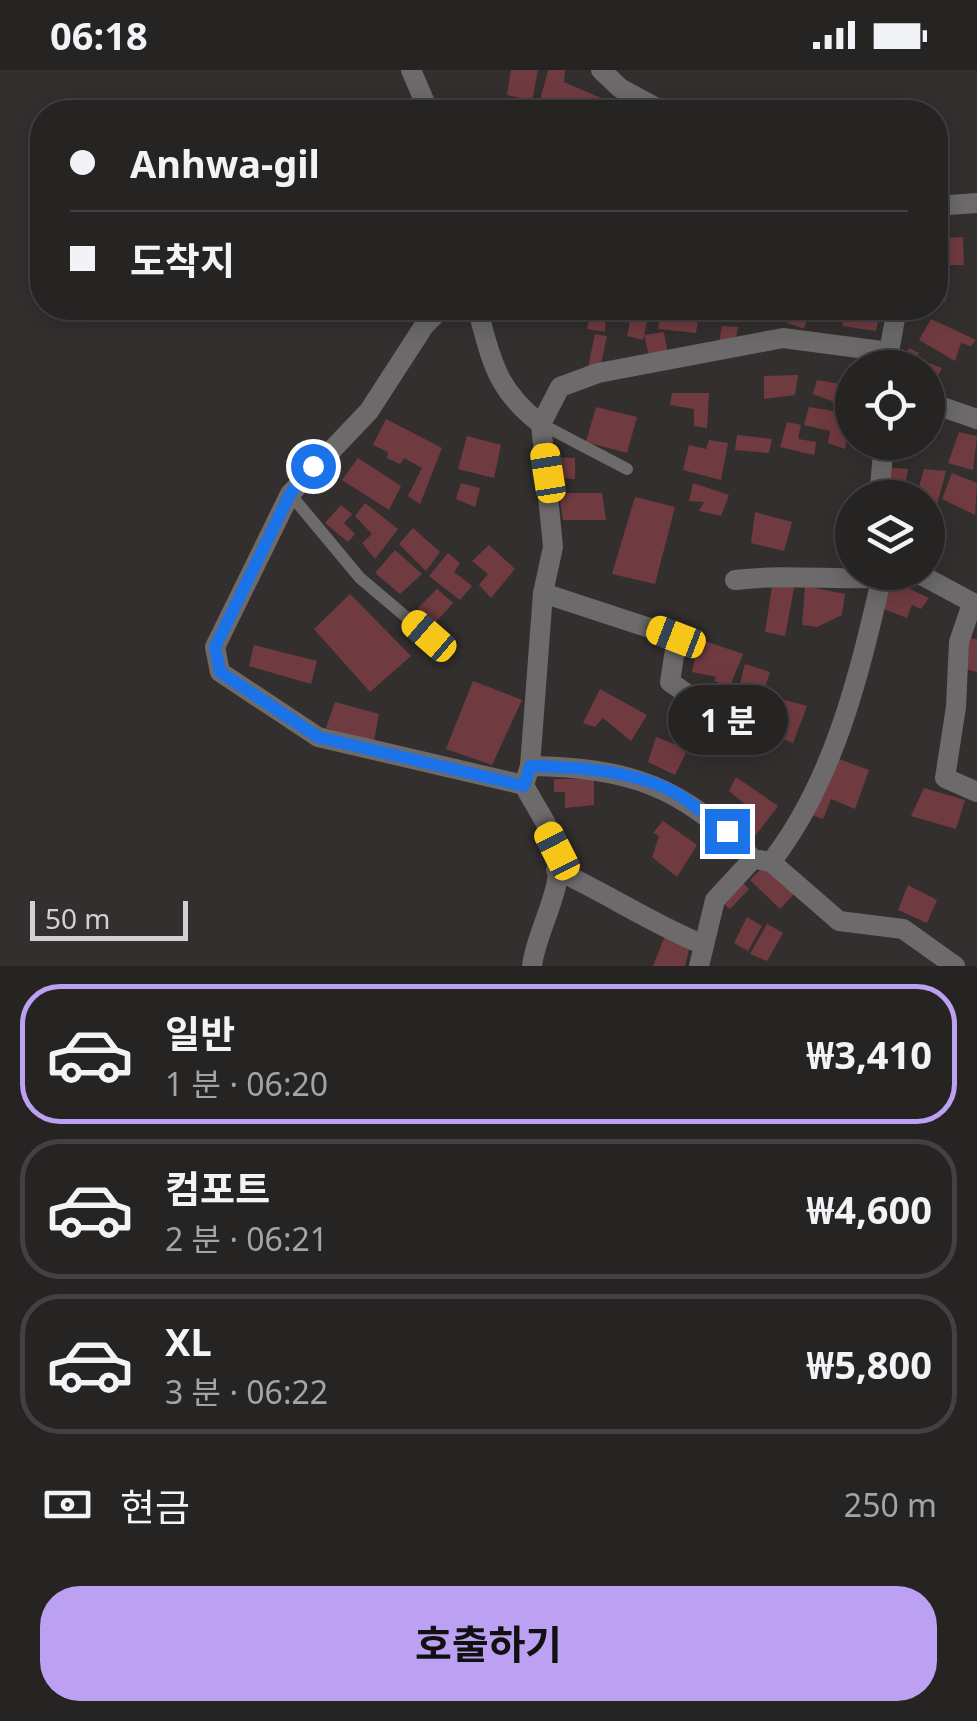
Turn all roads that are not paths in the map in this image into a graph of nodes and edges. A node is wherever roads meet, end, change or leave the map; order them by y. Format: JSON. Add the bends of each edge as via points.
{"nodes":[{"id":1,"x":411,"y":70,"type":"edge"},
{"id":2,"x":600,"y":70,"type":"edge"},
{"id":3,"x":425,"y":100,"type":"edge"},
{"id":4,"x":642,"y":100,"type":"edge"},
{"id":5,"x":977,"y":203,"type":"edge"},
{"id":6,"x":948,"y":205,"type":"edge"},
{"id":7,"x":430,"y":320,"type":"edge"},
{"id":8,"x":480,"y":320,"type":"edge"},
{"id":9,"x":895,"y":320,"type":"edge"},
{"id":10,"x":842,"y":350,"type":"edge"},
{"id":11,"x":891,"y":350,"type":"edge"},
{"id":12,"x":945,"y":408,"type":"edge"},
{"id":13,"x":977,"y":419,"type":"edge"},
{"id":14,"x":541,"y":424,"type":"junction"},
{"id":15,"x":627,"y":469,"type":"dead end"},
{"id":16,"x":290,"y":494,"type":"junction"},
{"id":17,"x":735,"y":580,"type":"dead end"},
{"id":18,"x":835,"y":580,"type":"edge"},
{"id":19,"x":945,"y":588,"type":"edge"},
{"id":20,"x":878,"y":590,"type":"edge"},
{"id":21,"x":543,"y":593,"type":"junction"},
{"id":22,"x":975,"y":605,"type":"edge"},
{"id":23,"x":444,"y":649,"type":"dead end"},
{"id":24,"x":724,"y":706,"type":"dead end"},
{"id":25,"x":527,"y":776,"type":"junction"},
{"id":26,"x":977,"y":792,"type":"edge"},
{"id":27,"x":762,"y":860,"type":"junction"},
{"id":28,"x":556,"y":870,"type":"junction"},
{"id":29,"x":702,"y":956,"type":"edge"},
{"id":30,"x":532,"y":966,"type":"edge"},
{"id":31,"x":955,"y":966,"type":"edge"}],
"edges":[{"from":1,"to":3,"type":"street"},
{"from":2,"to":4,"type":"street"},
{"from":5,"to":6,"type":"street"},
{"from":7,"to":16,"type":"street","via":[[369,411]]},
{"from":8,"to":14,"type":"street","via":[[498,382]]},
{"from":9,"to":11,"type":"street"},
{"from":10,"to":14,"type":"street","via":[[784,338],[598,373],[560,387]]},
{"from":12,"to":13,"type":"street"},
{"from":14,"to":15,"type":"lane"},
{"from":14,"to":21,"type":"street","via":[[553,546]]},
{"from":16,"to":23,"type":"lane","via":[[360,578]]},
{"from":16,"to":25,"type":"street","via":[[215,647],[220,672],[318,737]]},
{"from":17,"to":18,"type":"street"},
{"from":19,"to":22,"type":"street"},
{"from":20,"to":27,"type":"street","via":[[832,751],[786,844]]},
{"from":21,"to":24,"type":"street","via":[[676,637],[670,682],[703,705]]},
{"from":21,"to":25,"type":"street"},
{"from":22,"to":26,"type":"street","via":[[959,642],[944,778]]},
{"from":25,"to":27,"type":"street","via":[[567,767],[671,790]]},
{"from":25,"to":28,"type":"street","via":[[557,851]]},
{"from":27,"to":29,"type":"street","via":[[715,900]]},
{"from":27,"to":31,"type":"street","via":[[839,921],[903,929]]},
{"from":28,"to":29,"type":"street","via":[[618,898]]},
{"from":28,"to":30,"type":"street"}]}
